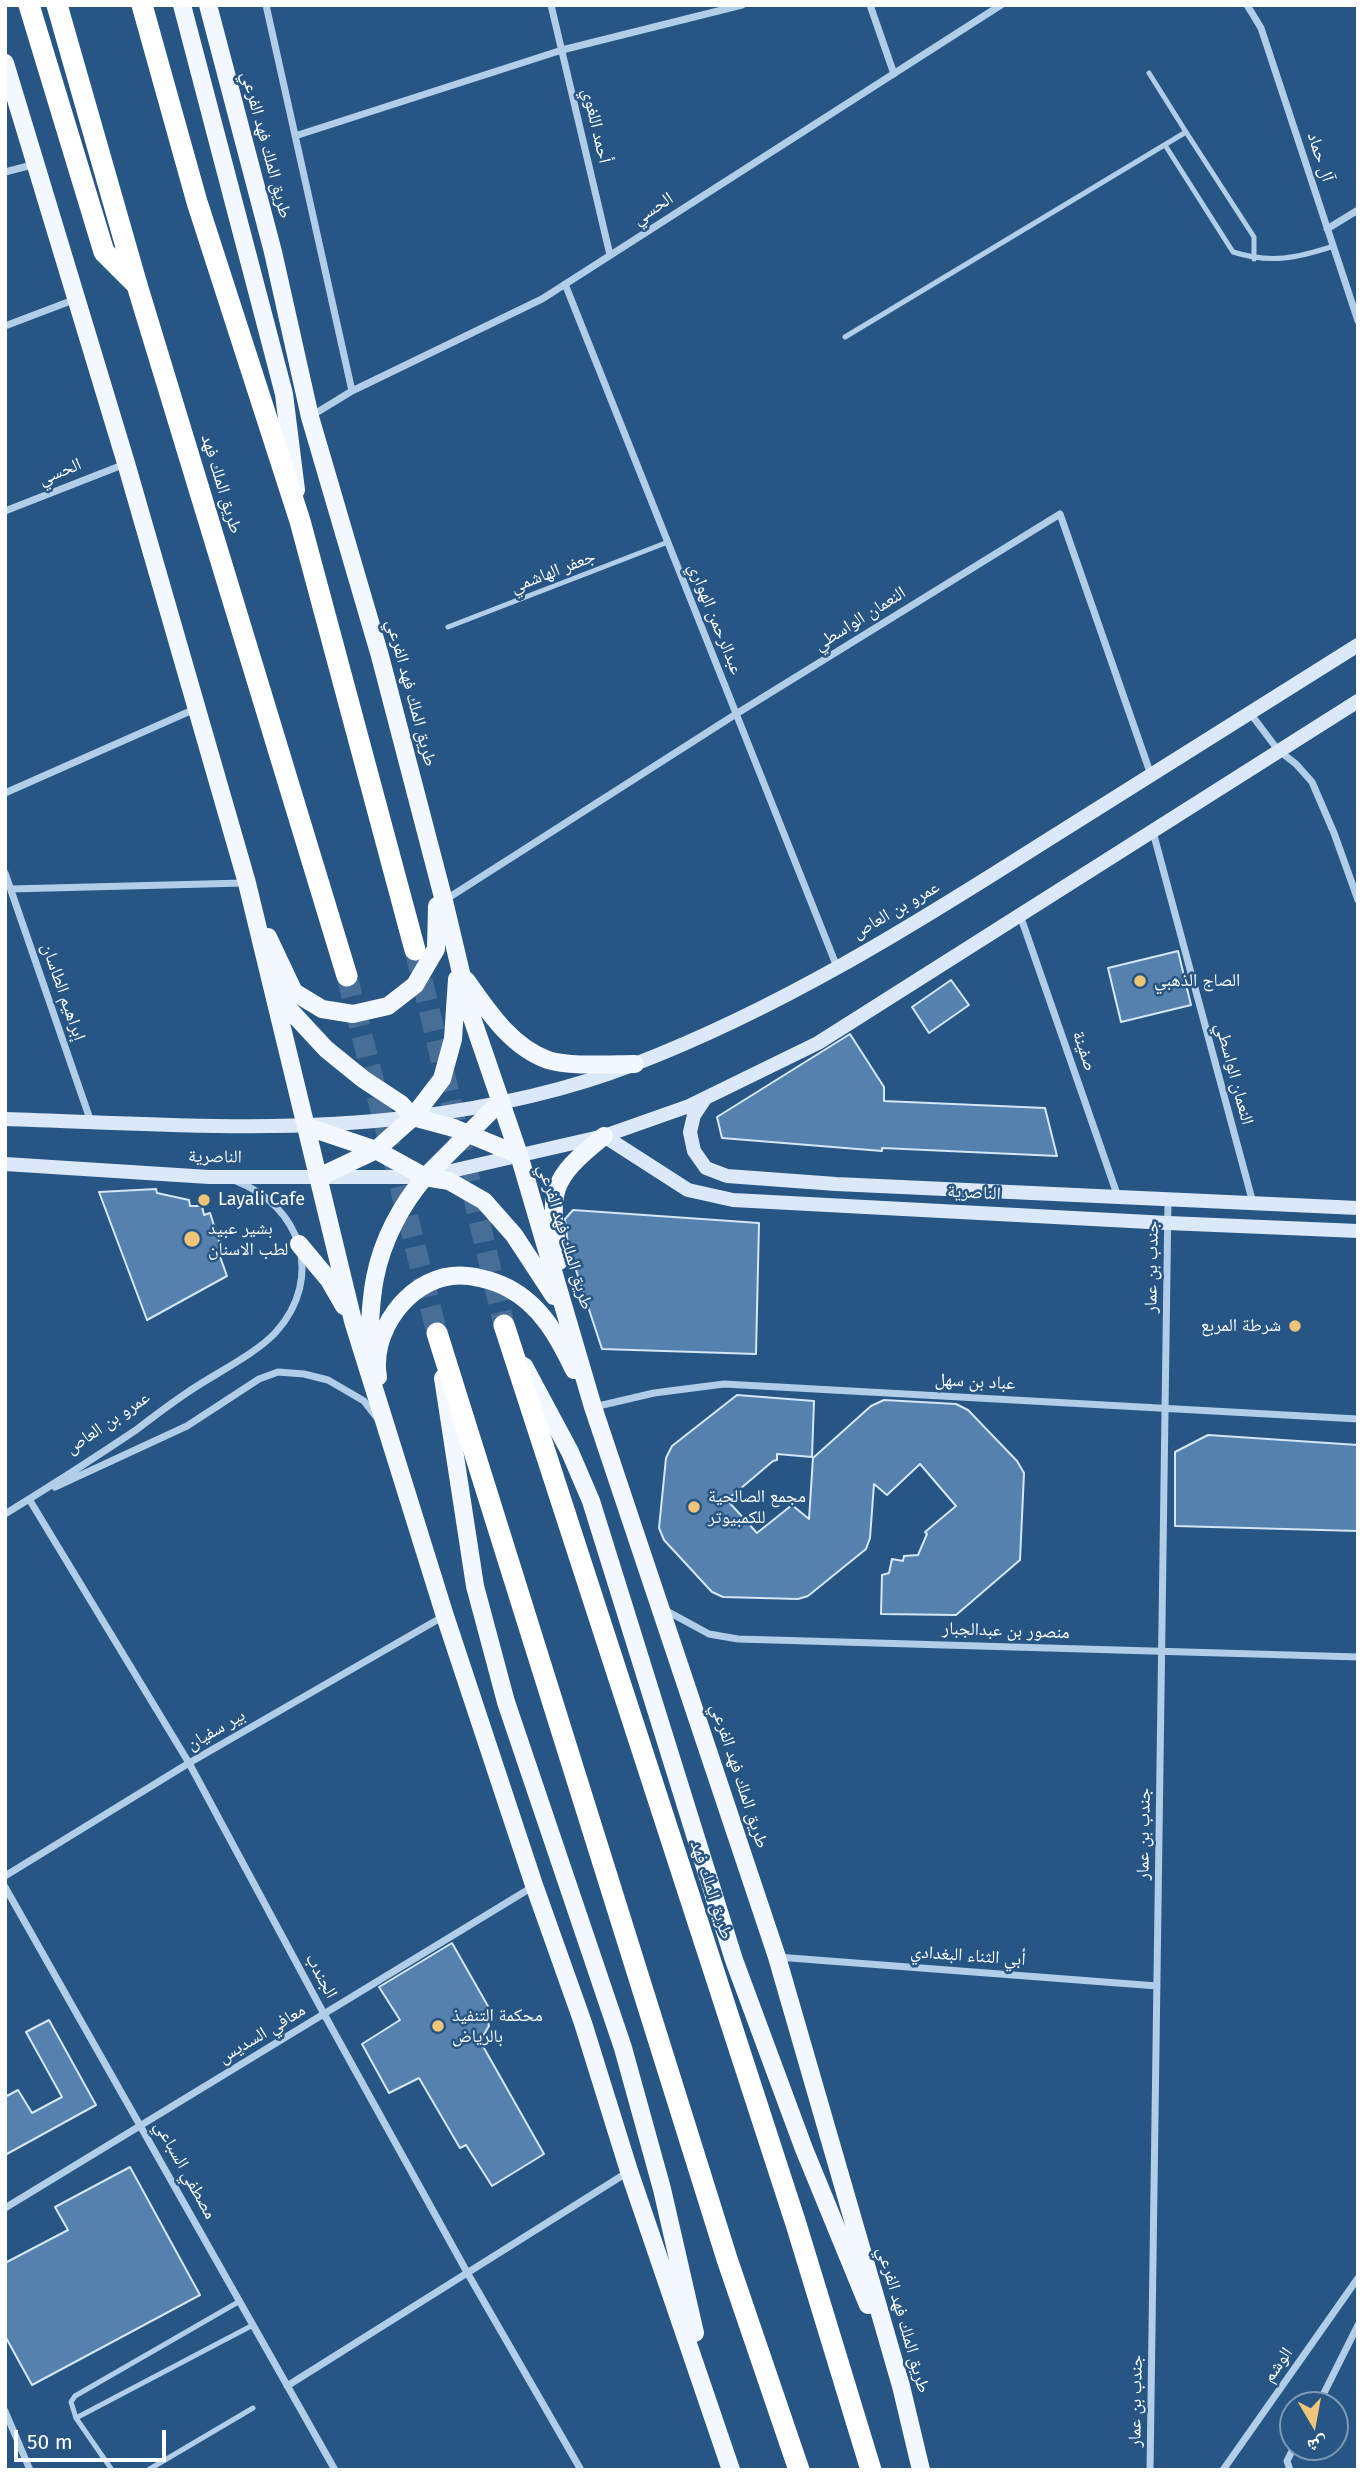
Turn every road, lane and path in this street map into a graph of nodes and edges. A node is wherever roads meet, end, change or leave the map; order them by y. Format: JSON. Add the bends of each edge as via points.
{"nodes":[{"id":1,"x":29,"y":5,"type":"edge"},
{"id":2,"x":57,"y":5,"type":"edge"},
{"id":3,"x":142,"y":5,"type":"edge"},
{"id":4,"x":182,"y":5,"type":"edge"},
{"id":5,"x":208,"y":5,"type":"edge"},
{"id":6,"x":266,"y":5,"type":"edge"},
{"id":7,"x":551,"y":5,"type":"edge"},
{"id":8,"x":741,"y":5,"type":"edge"},
{"id":9,"x":870,"y":5,"type":"edge"},
{"id":10,"x":1001,"y":5,"type":"edge"},
{"id":11,"x":1247,"y":5,"type":"edge"},
{"id":12,"x":562,"y":50,"type":"junction"},
{"id":13,"x":5,"y":63,"type":"edge"},
{"id":14,"x":1149,"y":73,"type":"dead end"},
{"id":15,"x":894,"y":74,"type":"junction"},
{"id":16,"x":1186,"y":132,"type":"junction"},
{"id":17,"x":295,"y":136,"type":"junction"},
{"id":18,"x":1165,"y":145,"type":"junction"},
{"id":19,"x":36,"y":164,"type":"junction"},
{"id":20,"x":5,"y":172,"type":"edge"},
{"id":21,"x":1358,"y":210,"type":"edge"},
{"id":22,"x":1327,"y":229,"type":"junction"},
{"id":23,"x":1334,"y":246,"type":"junction"},
{"id":24,"x":610,"y":255,"type":"junction"},
{"id":25,"x":1254,"y":259,"type":"junction"},
{"id":26,"x":565,"y":284,"type":"junction"},
{"id":27,"x":137,"y":285,"type":"junction"},
{"id":28,"x":76,"y":299,"type":"junction"},
{"id":29,"x":1358,"y":321,"type":"edge"},
{"id":30,"x":5,"y":326,"type":"edge"},
{"id":31,"x":845,"y":337,"type":"dead end"},
{"id":32,"x":352,"y":391,"type":"junction"},
{"id":33,"x":310,"y":417,"type":"junction"},
{"id":34,"x":127,"y":463,"type":"junction"},
{"id":35,"x":5,"y":511,"type":"edge"},
{"id":36,"x":300,"y":521,"type":"junction"},
{"id":37,"x":668,"y":542,"type":"junction"},
{"id":38,"x":448,"y":627,"type":"dead end"},
{"id":39,"x":1358,"y":645,"type":"edge"},
{"id":40,"x":1358,"y":701,"type":"edge"},
{"id":41,"x":195,"y":709,"type":"junction"},
{"id":42,"x":1251,"y":713,"type":"junction"},
{"id":43,"x":736,"y":714,"type":"junction"},
{"id":44,"x":1278,"y":750,"type":"junction"},
{"id":45,"x":1152,"y":775,"type":"junction"},
{"id":46,"x":5,"y":793,"type":"edge"},
{"id":47,"x":1153,"y":832,"type":"junction"},
{"id":48,"x":435,"y":867,"type":"junction"},
{"id":49,"x":7,"y":881,"type":"edge"},
{"id":50,"x":247,"y":883,"type":"junction"},
{"id":51,"x":1358,"y":900,"type":"edge"},
{"id":52,"x":444,"y":901,"type":"junction"},
{"id":53,"x":251,"y":903,"type":"junction"},
{"id":54,"x":1020,"y":915,"type":"junction"},
{"id":55,"x":259,"y":934,"type":"junction"},
{"id":56,"x":415,"y":950,"type":"tunnel mouth"},
{"id":57,"x":836,"y":967,"type":"junction"},
{"id":58,"x":458,"y":969,"type":"junction"},
{"id":59,"x":347,"y":975,"type":"tunnel mouth"},
{"id":60,"x":635,"y":1064,"type":"junction"},
{"id":61,"x":706,"y":1098,"type":"junction"},
{"id":62,"x":501,"y":1101,"type":"junction"},
{"id":63,"x":413,"y":1117,"type":"junction"},
{"id":64,"x":5,"y":1119,"type":"edge"},
{"id":65,"x":91,"y":1122,"type":"junction"},
{"id":66,"x":308,"y":1127,"type":"junction"},
{"id":67,"x":469,"y":1135,"type":"junction"},
{"id":68,"x":604,"y":1136,"type":"junction"},
{"id":69,"x":376,"y":1150,"type":"junction"},
{"id":70,"x":519,"y":1155,"type":"junction"},
{"id":71,"x":5,"y":1164,"type":"edge"},
{"id":72,"x":209,"y":1177,"type":"junction"},
{"id":73,"x":319,"y":1177,"type":"junction"},
{"id":74,"x":425,"y":1177,"type":"junction"},
{"id":75,"x":1118,"y":1197,"type":"junction"},
{"id":76,"x":1168,"y":1199,"type":"junction"},
{"id":77,"x":1253,"y":1203,"type":"junction"},
{"id":78,"x":1358,"y":1208,"type":"edge"},
{"id":79,"x":1168,"y":1223,"type":"junction"},
{"id":80,"x":1358,"y":1231,"type":"edge"},
{"id":81,"x":299,"y":1244,"type":"junction"},
{"id":82,"x":566,"y":1313,"type":"junction"},
{"id":83,"x":353,"y":1321,"type":"junction"},
{"id":84,"x":504,"y":1325,"type":"joint"},
{"id":85,"x":437,"y":1333,"type":"joint"},
{"id":86,"x":368,"y":1363,"type":"junction"},
{"id":87,"x":593,"y":1407,"type":"junction"},
{"id":88,"x":1165,"y":1409,"type":"junction"},
{"id":89,"x":1358,"y":1419,"type":"edge"},
{"id":90,"x":389,"y":1432,"type":"junction"},
{"id":91,"x":31,"y":1498,"type":"junction"},
{"id":92,"x":5,"y":1514,"type":"edge"},
{"id":93,"x":661,"y":1608,"type":"junction"},
{"id":94,"x":445,"y":1616,"type":"junction"},
{"id":95,"x":1162,"y":1651,"type":"junction"},
{"id":96,"x":1358,"y":1657,"type":"edge"},
{"id":97,"x":189,"y":1763,"type":"junction"},
{"id":98,"x":5,"y":1876,"type":"edge"},
{"id":99,"x":534,"y":1885,"type":"junction"},
{"id":100,"x":5,"y":1887,"type":"edge"},
{"id":101,"x":777,"y":1957,"type":"junction"},
{"id":102,"x":1157,"y":1986,"type":"junction"},
{"id":103,"x":324,"y":2014,"type":"junction"},
{"id":104,"x":142,"y":2125,"type":"junction"},
{"id":105,"x":629,"y":2171,"type":"junction"},
{"id":106,"x":5,"y":2208,"type":"edge"},
{"id":107,"x":468,"y":2274,"type":"junction"},
{"id":108,"x":1358,"y":2278,"type":"edge"},
{"id":109,"x":240,"y":2301,"type":"junction"},
{"id":110,"x":253,"y":2325,"type":"junction"},
{"id":111,"x":1358,"y":2325,"type":"edge"},
{"id":112,"x":287,"y":2386,"type":"junction"},
{"id":113,"x":901,"y":2386,"type":"junction"},
{"id":114,"x":1325,"y":2391,"type":"edge"},
{"id":115,"x":253,"y":2408,"type":"dead end"},
{"id":116,"x":5,"y":2411,"type":"edge"},
{"id":117,"x":76,"y":2418,"type":"junction"},
{"id":118,"x":716,"y":2424,"type":"junction"},
{"id":119,"x":14,"y":2432,"type":"junction"},
{"id":120,"x":5,"y":2436,"type":"edge"},
{"id":121,"x":30,"y":2470,"type":"edge"},
{"id":122,"x":112,"y":2470,"type":"edge"},
{"id":123,"x":148,"y":2470,"type":"edge"},
{"id":124,"x":335,"y":2470,"type":"edge"},
{"id":125,"x":580,"y":2470,"type":"edge"},
{"id":126,"x":731,"y":2470,"type":"edge"},
{"id":127,"x":799,"y":2470,"type":"edge"},
{"id":128,"x":871,"y":2470,"type":"edge"},
{"id":129,"x":921,"y":2470,"type":"edge"},
{"id":130,"x":1150,"y":2470,"type":"edge"},
{"id":131,"x":1223,"y":2470,"type":"edge"}],
"edges":[{"from":1,"to":27,"type":"highway","via":[[104,252]]},
{"from":2,"to":27,"type":"highway","name":"طريق الملك فهد"},
{"from":3,"to":36,"type":"highway","via":[[197,202]]},
{"from":4,"to":36,"type":"main road","via":[[284,394]]},
{"from":5,"to":33,"type":"main road","name":"طريق الملك فهد الفرعي","via":[[273,252]]},
{"from":6,"to":17,"type":"street"},
{"from":7,"to":12,"type":"street","name":"أحمد اللغوي"},
{"from":8,"to":12,"type":"street"},
{"from":9,"to":15,"type":"street"},
{"from":10,"to":15,"type":"street","name":"الحسي"},
{"from":11,"to":22,"type":"street","name":"آل حماد","via":[[1261,28]]},
{"from":12,"to":17,"type":"street"},
{"from":12,"to":24,"type":"street","name":"أحمد اللغوي"},
{"from":13,"to":19,"type":"main road"},
{"from":14,"to":16,"type":"lane"},
{"from":15,"to":24,"type":"street","name":"الحسي"},
{"from":16,"to":18,"type":"lane"},
{"from":16,"to":25,"type":"lane","via":[[1254,237]]},
{"from":17,"to":32,"type":"street"},
{"from":18,"to":25,"type":"lane","via":[[1233,252]]},
{"from":18,"to":31,"type":"lane"},
{"from":19,"to":20,"type":"street"},
{"from":19,"to":28,"type":"main road"},
{"from":21,"to":22,"type":"street"},
{"from":22,"to":23,"type":"street","name":"آل حماد"},
{"from":23,"to":25,"type":"lane","via":[[1307,255]]},
{"from":23,"to":29,"type":"street","name":"آل حماد"},
{"from":24,"to":26,"type":"street","name":"الحسي"},
{"from":26,"to":32,"type":"street","name":"الحسي"},
{"from":26,"to":37,"type":"street","name":"عبدالرحمن الهواري"},
{"from":27,"to":59,"type":"highway","name":"طريق الملك فهد"},
{"from":28,"to":30,"type":"street"},
{"from":28,"to":34,"type":"main road"},
{"from":32,"to":33,"type":"street","name":"الحسي"},
{"from":33,"to":48,"type":"main road","name":"طريق الملك فهد الفرعي"},
{"from":34,"to":35,"type":"street","name":"الحسي"},
{"from":34,"to":41,"type":"main road"},
{"from":36,"to":56,"type":"highway"},
{"from":37,"to":38,"type":"lane","name":"جعفر الهاشمي"},
{"from":37,"to":43,"type":"street","name":"عبدالرحمن الهواري"},
{"from":39,"to":42,"type":"main road","name":"عمرو بن العاص"},
{"from":40,"to":44,"type":"main road"},
{"from":41,"to":46,"type":"street"},
{"from":41,"to":50,"type":"main road"},
{"from":42,"to":44,"type":"street"},
{"from":42,"to":45,"type":"main road","name":"عمرو بن العاص"},
{"from":43,"to":45,"type":"street","name":"النعمان الواسطي","via":[[1060,514]]},
{"from":43,"to":52,"type":"street","name":"النعمان الواسطي"},
{"from":43,"to":57,"type":"street","name":"عبدالرحمن الهواري"},
{"from":44,"to":47,"type":"main road"},
{"from":44,"to":51,"type":"street","via":[[1312,782]]},
{"from":45,"to":57,"type":"main road","name":"عمرو بن العاص","via":[[920,921]]},
{"from":47,"to":54,"type":"main road"},
{"from":47,"to":77,"type":"street","name":"النعمان الواسطي"},
{"from":48,"to":52,"type":"main road","name":"طريق الملك فهد الفرعي"},
{"from":48,"to":53,"type":"main road","via":[[436,949],[415,985],[388,1006],[353,1014],[322,1009],[293,992]]},
{"from":49,"to":50,"type":"street"},
{"from":49,"to":65,"type":"street","name":"إبراهيم الطاسان"},
{"from":50,"to":53,"type":"main road"},
{"from":52,"to":58,"type":"main road","name":"طريق الملك فهد الفرعي"},
{"from":53,"to":55,"type":"main road"},
{"from":54,"to":61,"type":"main road","via":[[818,1043]]},
{"from":54,"to":75,"type":"street","name":"صفينة"},
{"from":55,"to":63,"type":"main road","via":[[288,1008],[326,1049]]},
{"from":55,"to":66,"type":"main road"},
{"from":57,"to":60,"type":"main road","name":"عمرو بن العاص","via":[[763,1007]]},
{"from":58,"to":60,"type":"main road","via":[[489,1013],[530,1050],[549,1060]]},
{"from":58,"to":62,"type":"main road","name":"طريق الملك فهد الفرعي"},
{"from":58,"to":63,"type":"main road","via":[[453,1039],[442,1079]]},
{"from":60,"to":62,"type":"main road","name":"عمرو بن العاص"},
{"from":61,"to":68,"type":"main road"},
{"from":61,"to":75,"type":"main road","name":"الناصرية","via":[[694,1115],[690,1132],[694,1151],[706,1168],[727,1176]]},
{"from":62,"to":63,"type":"main road","name":"عمرو بن العاص"},
{"from":62,"to":67,"type":"main road"},
{"from":62,"to":70,"type":"main road","name":"طريق الملك فهد الفرعي"},
{"from":63,"to":66,"type":"main road","name":"الناصرية"},
{"from":63,"to":67,"type":"main road"},
{"from":63,"to":69,"type":"main road"},
{"from":64,"to":65,"type":"main road","name":"الناصرية"},
{"from":65,"to":66,"type":"main road","name":"الناصرية"},
{"from":66,"to":69,"type":"main road"},
{"from":66,"to":73,"type":"main road"},
{"from":67,"to":70,"type":"main road"},
{"from":67,"to":74,"type":"main road"},
{"from":68,"to":70,"type":"main road"},
{"from":68,"to":79,"type":"main road","name":"الناصرية","via":[[688,1190],[733,1200]]},
{"from":68,"to":82,"type":"main road","via":[[574,1161],[557,1185],[552,1210]]},
{"from":69,"to":73,"type":"main road"},
{"from":69,"to":74,"type":"main road"},
{"from":70,"to":74,"type":"main road"},
{"from":70,"to":82,"type":"main road","name":"طريق الملك فهد الفرعي"},
{"from":71,"to":72,"type":"main road","name":"الناصرية"},
{"from":72,"to":73,"type":"main road","name":"الناصرية"},
{"from":72,"to":81,"type":"street","via":[[256,1189],[275,1203]]},
{"from":73,"to":74,"type":"main road","name":"الناصرية"},
{"from":73,"to":83,"type":"main road"},
{"from":74,"to":82,"type":"main road","via":[[449,1181],[484,1201],[514,1236]]},
{"from":74,"to":86,"type":"main road","via":[[391,1228],[375,1278]]},
{"from":75,"to":76,"type":"main road","name":"الناصرية"},
{"from":76,"to":77,"type":"main road","name":"الناصرية"},
{"from":76,"to":79,"type":"street","name":"جندب بن عمار"},
{"from":77,"to":78,"type":"main road","name":"الناصرية"},
{"from":79,"to":80,"type":"main road","name":"الناصرية"},
{"from":79,"to":88,"type":"street","name":"جندب بن عمار"},
{"from":81,"to":83,"type":"main road","via":[[329,1280]]},
{"from":81,"to":91,"type":"street","name":"عمرو بن العاص","via":[[299,1292],[275,1333]]},
{"from":82,"to":87,"type":"main road","name":"طريق الملك فهد الفرعي"},
{"from":83,"to":86,"type":"main road"},
{"from":84,"to":113,"type":"main road","via":[[591,1501],[734,1960],[804,2150]]},
{"from":84,"to":128,"type":"highway","name":"طريق الملك فهد","via":[[796,2224]]},
{"from":85,"to":118,"type":"main road","via":[[475,1586],[506,1702],[623,2048],[662,2189]]},
{"from":85,"to":127,"type":"highway","via":[[727,2259]]},
{"from":86,"to":90,"type":"main road"},
{"from":87,"to":88,"type":"street","name":"عباد بن سهل","via":[[724,1384]]},
{"from":87,"to":90,"type":"main road","via":[[554,1329],[520,1295],[481,1278],[451,1276],[421,1287],[402,1301],[383,1333],[376,1365]]},
{"from":87,"to":93,"type":"main road","name":"طريق الملك فهد الفرعي"},
{"from":88,"to":89,"type":"street","name":"عباد بن سهل"},
{"from":88,"to":95,"type":"street","name":"جندب بن عمار"},
{"from":90,"to":91,"type":"street","via":[[365,1401],[328,1380],[278,1372],[259,1379],[187,1426]]},
{"from":90,"to":94,"type":"main road"},
{"from":91,"to":92,"type":"street","name":"عمرو بن العاص"},
{"from":91,"to":97,"type":"street","name":"الجندب"},
{"from":93,"to":95,"type":"street","name":"منصور بن عبدالجبار","via":[[709,1633],[738,1639]]},
{"from":93,"to":101,"type":"main road","name":"طريق الملك فهد الفرعي"},
{"from":94,"to":97,"type":"street","name":"بير سفيان"},
{"from":94,"to":99,"type":"main road"},
{"from":95,"to":96,"type":"street","name":"منصور بن عبدالجبار"},
{"from":95,"to":102,"type":"street","name":"جندب بن عمار"},
{"from":97,"to":98,"type":"street","name":"بير سفيان"},
{"from":97,"to":103,"type":"street","name":"الجندب"},
{"from":99,"to":103,"type":"street","name":"معافي السديس"},
{"from":99,"to":105,"type":"main road"},
{"from":100,"to":104,"type":"street","name":"مصطفي السباعي"},
{"from":101,"to":102,"type":"street","name":"أبي الثناء البغدادي"},
{"from":101,"to":113,"type":"main road","name":"طريق الملك فهد الفرعي"},
{"from":102,"to":130,"type":"street","name":"جندب بن عمار"},
{"from":103,"to":104,"type":"street","name":"معافي السديس"},
{"from":103,"to":107,"type":"street","name":"الجندب"},
{"from":104,"to":106,"type":"street","name":"معافي السديس"},
{"from":104,"to":109,"type":"street","name":"مصطفي السباعي"},
{"from":105,"to":107,"type":"street"},
{"from":105,"to":118,"type":"main road"},
{"from":107,"to":112,"type":"street"},
{"from":107,"to":125,"type":"street","name":"الجندب"},
{"from":108,"to":131,"type":"street","name":"الوشم"},
{"from":109,"to":110,"type":"street","name":"مصطفي السباعي"},
{"from":109,"to":117,"type":"lane","via":[[75,2396],[71,2402]]},
{"from":110,"to":112,"type":"street","name":"مصطفي السباعي"},
{"from":110,"to":117,"type":"lane"},
{"from":111,"to":114,"type":"street"},
{"from":112,"to":124,"type":"street","name":"مصطفي السباعي"},
{"from":113,"to":129,"type":"main road","name":"طريق الملك فهد الفرعي"},
{"from":115,"to":123,"type":"lane"},
{"from":116,"to":119,"type":"street"},
{"from":117,"to":122,"type":"lane"},
{"from":118,"to":126,"type":"main road"},
{"from":119,"to":120,"type":"street"},
{"from":119,"to":121,"type":"street"}]}
